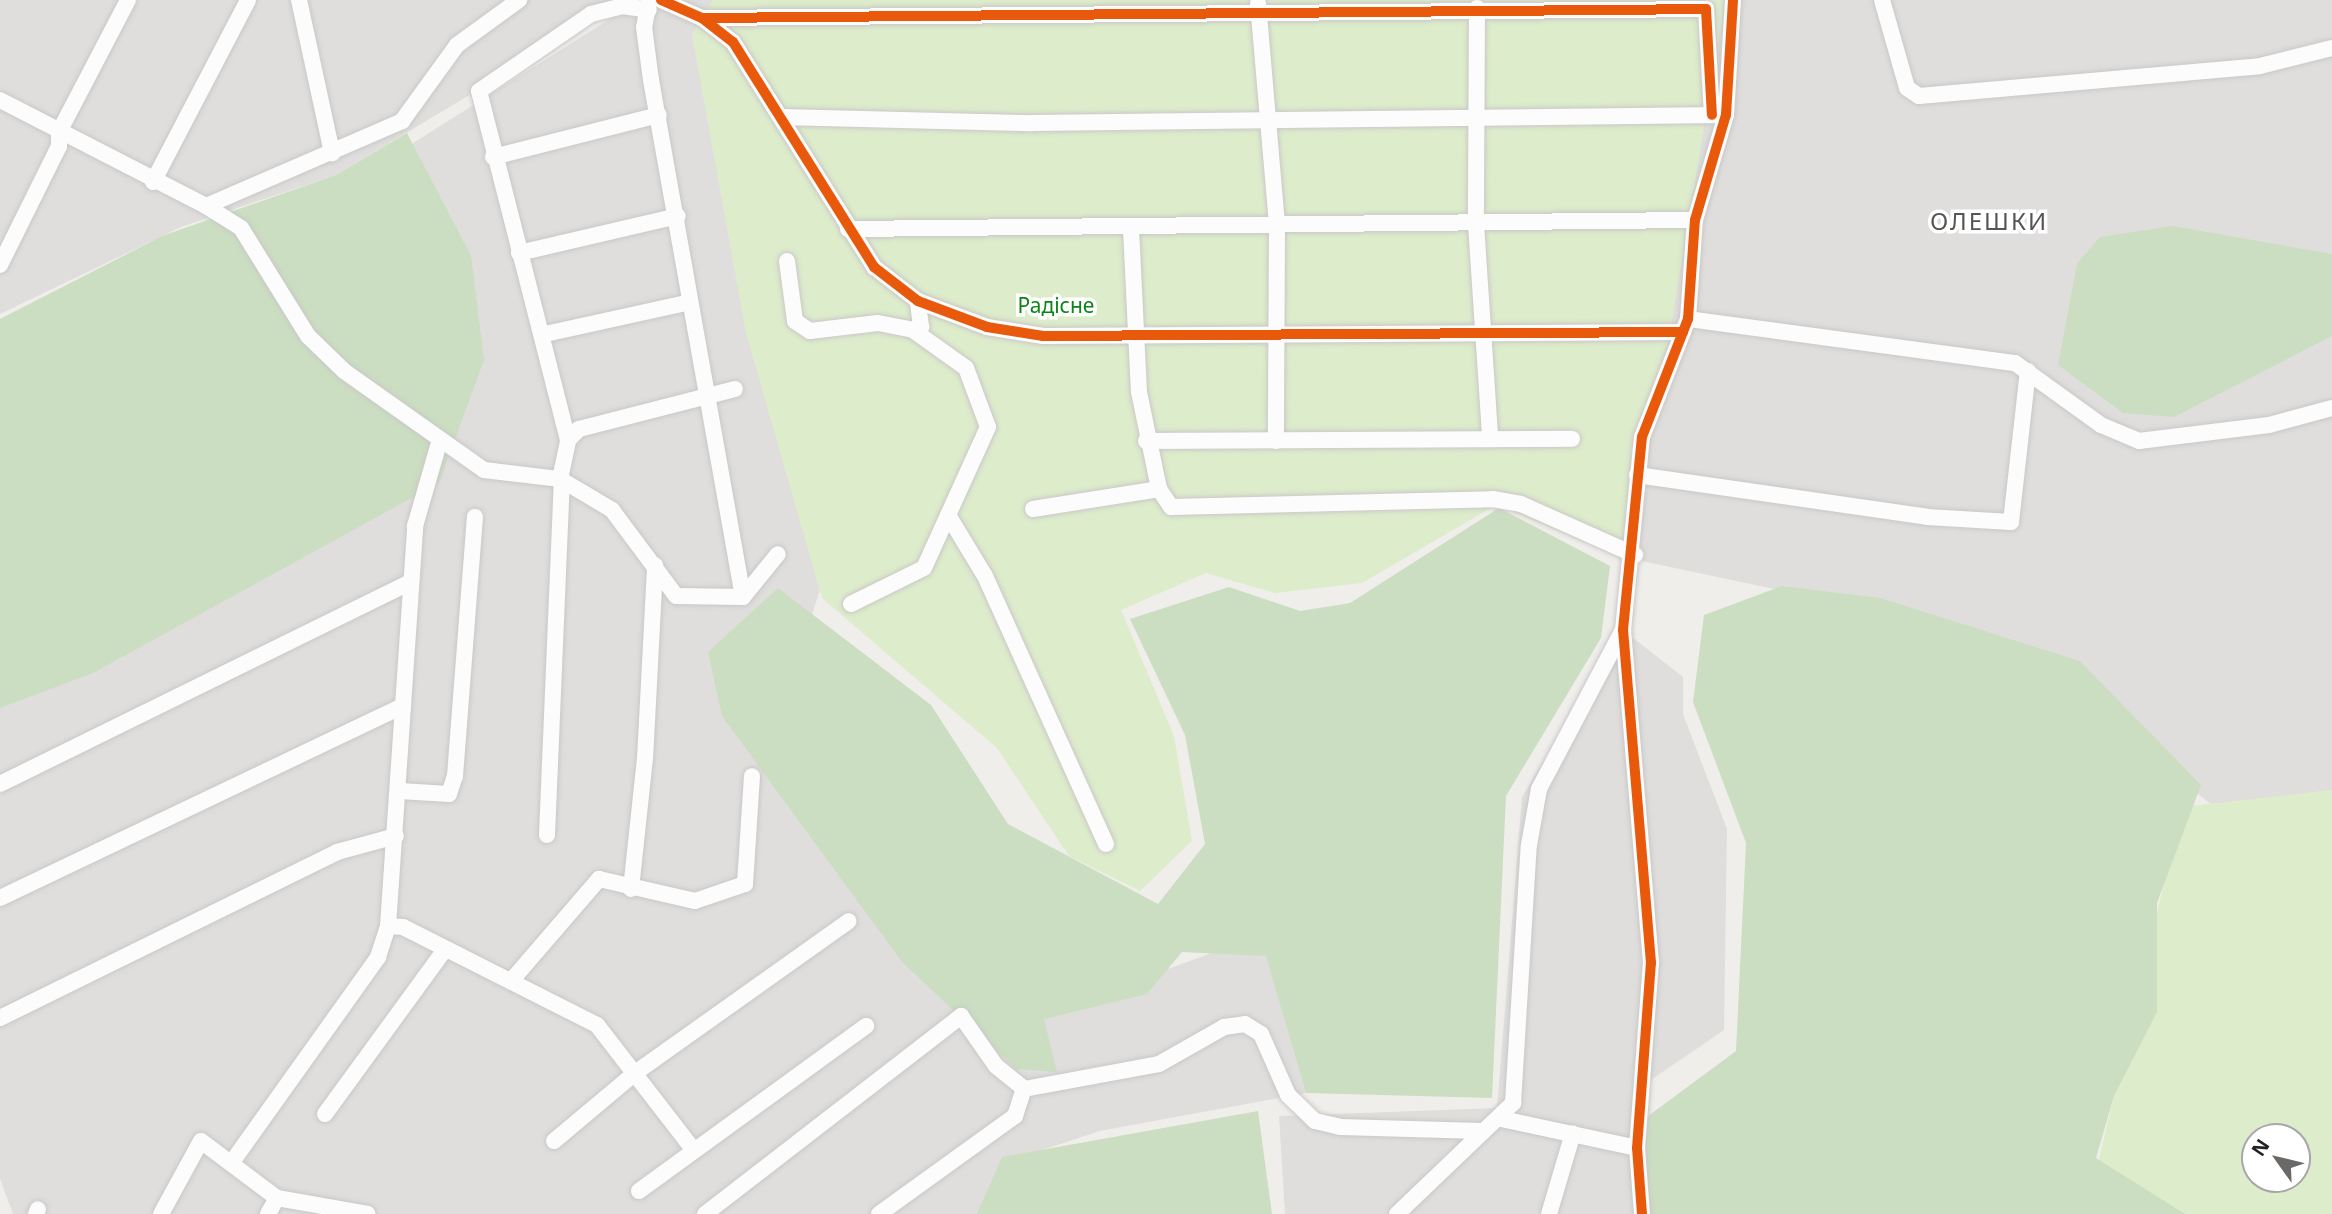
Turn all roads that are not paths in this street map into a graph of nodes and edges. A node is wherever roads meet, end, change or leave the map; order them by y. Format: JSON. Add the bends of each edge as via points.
{"nodes":[{"id":1,"x":128,"y":0,"type":"edge"},
{"id":2,"x":248,"y":0,"type":"edge"},
{"id":3,"x":299,"y":0,"type":"edge"},
{"id":4,"x":519,"y":0,"type":"edge"},
{"id":5,"x":1733,"y":0,"type":"edge"},
{"id":6,"x":1882,"y":0,"type":"edge"},
{"id":7,"x":653,"y":4,"type":"edge"},
{"id":8,"x":1258,"y":6,"type":"edge"},
{"id":9,"x":1477,"y":8,"type":"junction"},
{"id":10,"x":702,"y":18,"type":"junction"},
{"id":11,"x":2332,"y":48,"type":"edge"},
{"id":12,"x":0,"y":100,"type":"edge"},
{"id":13,"x":659,"y":115,"type":"junction"},
{"id":14,"x":1719,"y":115,"type":"junction"},
{"id":15,"x":1473,"y":116,"type":"junction"},
{"id":16,"x":781,"y":117,"type":"junction"},
{"id":17,"x":1267,"y":120,"type":"junction"},
{"id":18,"x":59,"y":132,"type":"junction"},
{"id":19,"x":332,"y":153,"type":"junction"},
{"id":20,"x":493,"y":158,"type":"junction"},
{"id":21,"x":153,"y":182,"type":"junction"},
{"id":22,"x":206,"y":206,"type":"junction"},
{"id":23,"x":678,"y":216,"type":"junction"},
{"id":24,"x":1695,"y":220,"type":"junction"},
{"id":25,"x":1476,"y":223,"type":"junction"},
{"id":26,"x":1277,"y":226,"type":"junction"},
{"id":27,"x":848,"y":229,"type":"junction"},
{"id":28,"x":1131,"y":229,"type":"junction"},
{"id":29,"x":519,"y":253,"type":"junction"},
{"id":30,"x":787,"y":261,"type":"dead end"},
{"id":31,"x":0,"y":265,"type":"edge"},
{"id":32,"x":918,"y":301,"type":"junction"},
{"id":33,"x":690,"y":302,"type":"junction"},
{"id":34,"x":1685,"y":326,"type":"junction"},
{"id":35,"x":913,"y":330,"type":"junction"},
{"id":36,"x":1277,"y":331,"type":"junction"},
{"id":37,"x":1485,"y":332,"type":"junction"},
{"id":38,"x":545,"y":334,"type":"junction"},
{"id":39,"x":1135,"y":335,"type":"junction"},
{"id":40,"x":2028,"y":371,"type":"junction"},
{"id":41,"x":735,"y":389,"type":"dead end"},
{"id":42,"x":708,"y":396,"type":"junction"},
{"id":43,"x":2332,"y":408,"type":"edge"},
{"id":44,"x":1490,"y":436,"type":"junction"},
{"id":45,"x":1572,"y":439,"type":"dead end"},
{"id":46,"x":568,"y":440,"type":"junction"},
{"id":47,"x":1146,"y":441,"type":"junction"},
{"id":48,"x":1276,"y":441,"type":"junction"},
{"id":49,"x":439,"y":443,"type":"junction"},
{"id":50,"x":1637,"y":475,"type":"junction"},
{"id":51,"x":561,"y":481,"type":"junction"},
{"id":52,"x":1159,"y":489,"type":"junction"},
{"id":53,"x":1033,"y":509,"type":"dead end"},
{"id":54,"x":948,"y":515,"type":"junction"},
{"id":55,"x":475,"y":517,"type":"dead end"},
{"id":56,"x":778,"y":554,"type":"dead end"},
{"id":57,"x":1634,"y":555,"type":"junction"},
{"id":58,"x":655,"y":565,"type":"junction"},
{"id":59,"x":410,"y":582,"type":"junction"},
{"id":60,"x":743,"y":597,"type":"junction"},
{"id":61,"x":851,"y":604,"type":"dead end"},
{"id":62,"x":1623,"y":630,"type":"junction"},
{"id":63,"x":402,"y":706,"type":"junction"},
{"id":64,"x":752,"y":776,"type":"dead end"},
{"id":65,"x":0,"y":784,"type":"edge"},
{"id":66,"x":400,"y":791,"type":"junction"},
{"id":67,"x":547,"y":835,"type":"dead end"},
{"id":68,"x":396,"y":836,"type":"junction"},
{"id":69,"x":1106,"y":844,"type":"dead end"},
{"id":70,"x":631,"y":889,"type":"junction"},
{"id":71,"x":0,"y":898,"type":"edge"},
{"id":72,"x":849,"y":921,"type":"dead end"},
{"id":73,"x":388,"y":926,"type":"junction"},
{"id":74,"x":443,"y":952,"type":"junction"},
{"id":75,"x":511,"y":981,"type":"junction"},
{"id":76,"x":0,"y":1018,"type":"edge"},
{"id":77,"x":866,"y":1026,"type":"dead end"},
{"id":78,"x":635,"y":1073,"type":"junction"},
{"id":79,"x":1024,"y":1089,"type":"junction"},
{"id":80,"x":325,"y":1114,"type":"dead end"},
{"id":81,"x":1502,"y":1119,"type":"junction"},
{"id":82,"x":1481,"y":1131,"type":"junction"},
{"id":83,"x":1573,"y":1133,"type":"junction"},
{"id":84,"x":554,"y":1141,"type":"dead end"},
{"id":85,"x":692,"y":1148,"type":"junction"},
{"id":86,"x":1637,"y":1148,"type":"junction"},
{"id":87,"x":232,"y":1162,"type":"junction"},
{"id":88,"x":639,"y":1191,"type":"dead end"},
{"id":89,"x":277,"y":1198,"type":"junction"},
{"id":90,"x":161,"y":1214,"type":"edge"},
{"id":91,"x":268,"y":1214,"type":"edge"},
{"id":92,"x":368,"y":1214,"type":"edge"},
{"id":93,"x":705,"y":1214,"type":"edge"},
{"id":94,"x":879,"y":1214,"type":"edge"},
{"id":95,"x":1397,"y":1214,"type":"edge"},
{"id":96,"x":1549,"y":1214,"type":"edge"},
{"id":97,"x":1642,"y":1214,"type":"edge"}],
"edges":[{"from":1,"to":18,"type":"street"},
{"from":2,"to":21,"type":"street"},
{"from":3,"to":19,"type":"street"},
{"from":4,"to":19,"type":"street","via":[[457,45],[402,121]]},
{"from":5,"to":14,"type":"street"},
{"from":6,"to":11,"type":"street","via":[[1907,88],[1920,96],[2260,66]]},
{"from":7,"to":10,"type":"street"},
{"from":7,"to":13,"type":"street","via":[[643,27]]},
{"from":7,"to":20,"type":"street","via":[[591,14],[486,80],[479,104]]},
{"from":8,"to":9,"type":"street"},
{"from":8,"to":10,"type":"street"},
{"from":8,"to":17,"type":"street"},
{"from":9,"to":14,"type":"street","via":[[1706,9]]},
{"from":9,"to":15,"type":"street"},
{"from":10,"to":16,"type":"street","via":[[733,42]]},
{"from":12,"to":18,"type":"street"},
{"from":13,"to":20,"type":"street"},
{"from":13,"to":23,"type":"street"},
{"from":14,"to":15,"type":"street"},
{"from":14,"to":24,"type":"street"},
{"from":15,"to":17,"type":"street"},
{"from":15,"to":25,"type":"street"},
{"from":16,"to":17,"type":"street","via":[[1032,123]]},
{"from":16,"to":27,"type":"street"},
{"from":17,"to":26,"type":"street"},
{"from":18,"to":21,"type":"street"},
{"from":18,"to":31,"type":"street","via":[[59,146]]},
{"from":19,"to":22,"type":"street"},
{"from":20,"to":29,"type":"street"},
{"from":21,"to":22,"type":"street"},
{"from":22,"to":49,"type":"street","via":[[241,228],[264,256],[308,336]]},
{"from":23,"to":29,"type":"street"},
{"from":23,"to":33,"type":"street"},
{"from":24,"to":25,"type":"street"},
{"from":24,"to":34,"type":"street"},
{"from":25,"to":26,"type":"street"},
{"from":25,"to":37,"type":"street"},
{"from":26,"to":28,"type":"street"},
{"from":26,"to":36,"type":"street"},
{"from":27,"to":28,"type":"street"},
{"from":27,"to":32,"type":"street","via":[[874,267]]},
{"from":28,"to":39,"type":"street"},
{"from":29,"to":38,"type":"street"},
{"from":30,"to":35,"type":"street","via":[[794,321],[802,327],[878,323]]},
{"from":32,"to":35,"type":"street","via":[[921,327]]},
{"from":32,"to":39,"type":"street","via":[[987,327],[1044,336]]},
{"from":33,"to":38,"type":"street"},
{"from":33,"to":42,"type":"street"},
{"from":34,"to":37,"type":"street"},
{"from":34,"to":40,"type":"street","via":[[2015,363]]},
{"from":34,"to":50,"type":"street","via":[[1643,437]]},
{"from":35,"to":54,"type":"street","via":[[967,368],[988,415]]},
{"from":36,"to":37,"type":"street"},
{"from":36,"to":39,"type":"street"},
{"from":36,"to":48,"type":"street"},
{"from":37,"to":44,"type":"street"},
{"from":38,"to":46,"type":"street"},
{"from":39,"to":47,"type":"street"},
{"from":40,"to":43,"type":"street","via":[[2101,425],[2138,441],[2269,425]]},
{"from":40,"to":50,"type":"street","via":[[2011,522],[1927,517]]},
{"from":41,"to":42,"type":"street"},
{"from":42,"to":46,"type":"street","via":[[579,429]]},
{"from":42,"to":60,"type":"street"},
{"from":44,"to":45,"type":"street"},
{"from":44,"to":48,"type":"street"},
{"from":46,"to":51,"type":"street"},
{"from":47,"to":48,"type":"street"},
{"from":47,"to":52,"type":"street"},
{"from":49,"to":51,"type":"street","via":[[484,470]]},
{"from":49,"to":59,"type":"street","via":[[415,526]]},
{"from":50,"to":57,"type":"street"},
{"from":51,"to":58,"type":"street","via":[[612,510]]},
{"from":51,"to":67,"type":"street"},
{"from":52,"to":53,"type":"street"},
{"from":52,"to":57,"type":"street","via":[[1171,506],[1493,499],[1521,504]]},
{"from":54,"to":61,"type":"street","via":[[923,568]]},
{"from":54,"to":69,"type":"street","via":[[985,576]]},
{"from":55,"to":66,"type":"street","via":[[455,776],[449,794]]},
{"from":56,"to":60,"type":"street"},
{"from":57,"to":62,"type":"street"},
{"from":58,"to":60,"type":"street","via":[[676,596]]},
{"from":58,"to":70,"type":"street","via":[[645,759]]},
{"from":59,"to":63,"type":"street"},
{"from":59,"to":65,"type":"street"},
{"from":62,"to":81,"type":"street","via":[[1539,789],[1529,845],[1517,1083]]},
{"from":62,"to":86,"type":"street","via":[[1651,963]]},
{"from":63,"to":66,"type":"street"},
{"from":63,"to":71,"type":"street"},
{"from":64,"to":70,"type":"street","via":[[746,884],[695,901]]},
{"from":66,"to":68,"type":"street"},
{"from":68,"to":73,"type":"street"},
{"from":68,"to":76,"type":"street","via":[[337,852]]},
{"from":70,"to":75,"type":"street","via":[[599,879]]},
{"from":72,"to":78,"type":"street"},
{"from":73,"to":74,"type":"street","via":[[403,928]]},
{"from":73,"to":87,"type":"street","via":[[379,957]]},
{"from":74,"to":75,"type":"street"},
{"from":74,"to":80,"type":"street"},
{"from":75,"to":78,"type":"street","via":[[597,1025]]},
{"from":77,"to":85,"type":"street"},
{"from":78,"to":84,"type":"street"},
{"from":78,"to":85,"type":"street"},
{"from":79,"to":82,"type":"street","via":[[1159,1064],[1224,1027],[1245,1024],[1261,1034],[1288,1095],[1315,1121],[1340,1128]]},
{"from":79,"to":93,"type":"street","via":[[996,1066],[961,1016]]},
{"from":79,"to":94,"type":"street","via":[[1015,1116]]},
{"from":81,"to":82,"type":"street"},
{"from":81,"to":83,"type":"street"},
{"from":82,"to":95,"type":"street"},
{"from":83,"to":86,"type":"street"},
{"from":83,"to":96,"type":"street"},
{"from":85,"to":88,"type":"street"},
{"from":86,"to":97,"type":"street"},
{"from":87,"to":89,"type":"street"},
{"from":87,"to":90,"type":"street","via":[[201,1141]]},
{"from":89,"to":91,"type":"street"},
{"from":89,"to":92,"type":"street"}]}
